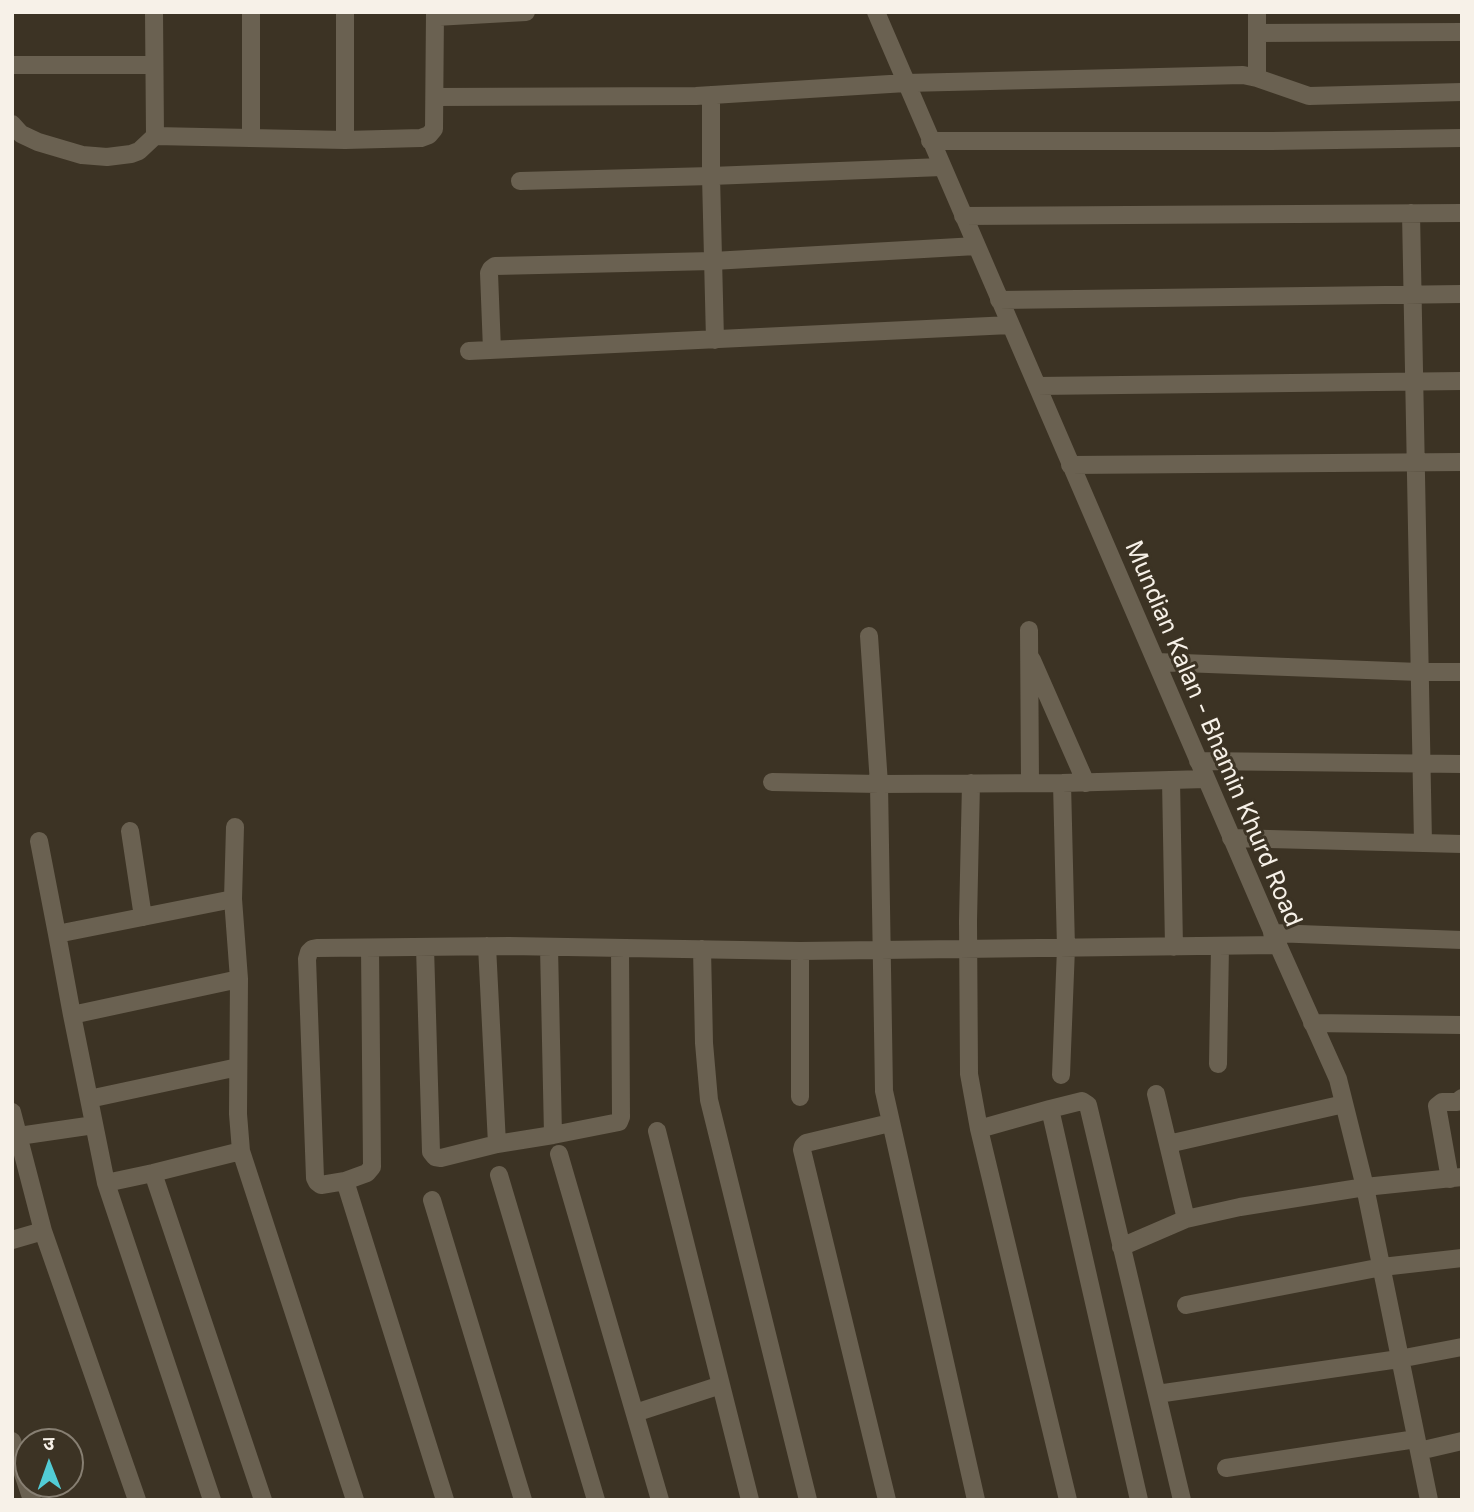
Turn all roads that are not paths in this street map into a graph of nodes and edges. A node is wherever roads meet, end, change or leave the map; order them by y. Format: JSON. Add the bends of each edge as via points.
{"nodes":[{"id":1,"x":154,"y":12,"type":"edge"},
{"id":2,"x":251,"y":12,"type":"edge"},
{"id":3,"x":345,"y":12,"type":"edge"},
{"id":4,"x":526,"y":12,"type":"edge"},
{"id":5,"x":876,"y":12,"type":"edge"},
{"id":6,"x":1257,"y":12,"type":"edge"},
{"id":7,"x":435,"y":15,"type":"edge"},
{"id":8,"x":1462,"y":32,"type":"edge"},
{"id":9,"x":1257,"y":33,"type":"junction"},
{"id":10,"x":12,"y":65,"type":"edge"},
{"id":11,"x":154,"y":65,"type":"junction"},
{"id":12,"x":1257,"y":78,"type":"junction"},
{"id":13,"x":905,"y":83,"type":"junction"},
{"id":14,"x":1462,"y":92,"type":"edge"},
{"id":15,"x":712,"y":95,"type":"junction"},
{"id":16,"x":435,"y":97,"type":"junction"},
{"id":17,"x":12,"y":124,"type":"edge"},
{"id":18,"x":155,"y":136,"type":"junction"},
{"id":19,"x":251,"y":138,"type":"junction"},
{"id":20,"x":1462,"y":138,"type":"edge"},
{"id":21,"x":345,"y":139,"type":"junction"},
{"id":22,"x":930,"y":141,"type":"junction"},
{"id":23,"x":942,"y":167,"type":"junction"},
{"id":24,"x":711,"y":176,"type":"junction"},
{"id":25,"x":520,"y":181,"type":"dead end"},
{"id":26,"x":1411,"y":213,"type":"junction"},
{"id":27,"x":1462,"y":213,"type":"edge"},
{"id":28,"x":963,"y":216,"type":"junction"},
{"id":29,"x":976,"y":246,"type":"junction"},
{"id":30,"x":713,"y":261,"type":"junction"},
{"id":31,"x":1462,"y":294,"type":"edge"},
{"id":32,"x":1412,"y":295,"type":"junction"},
{"id":33,"x":999,"y":300,"type":"junction"},
{"id":34,"x":1010,"y":325,"type":"junction"},
{"id":35,"x":715,"y":340,"type":"junction"},
{"id":36,"x":492,"y":350,"type":"junction"},
{"id":37,"x":469,"y":351,"type":"dead end"},
{"id":38,"x":1462,"y":381,"type":"edge"},
{"id":39,"x":1414,"y":382,"type":"junction"},
{"id":40,"x":1037,"y":386,"type":"junction"},
{"id":41,"x":1416,"y":462,"type":"junction"},
{"id":42,"x":1462,"y":462,"type":"edge"},
{"id":43,"x":1070,"y":465,"type":"junction"},
{"id":44,"x":1029,"y":630,"type":"dead end"},
{"id":45,"x":869,"y":636,"type":"dead end"},
{"id":46,"x":1029,"y":654,"type":"junction"},
{"id":47,"x":1156,"y":663,"type":"junction"},
{"id":48,"x":1419,"y":672,"type":"junction"},
{"id":49,"x":1462,"y":672,"type":"edge"},
{"id":50,"x":1198,"y":761,"type":"junction"},
{"id":51,"x":1422,"y":763,"type":"junction"},
{"id":52,"x":1462,"y":764,"type":"edge"},
{"id":53,"x":1206,"y":779,"type":"junction"},
{"id":54,"x":1171,"y":780,"type":"junction"},
{"id":55,"x":772,"y":782,"type":"dead end"},
{"id":56,"x":971,"y":783,"type":"junction"},
{"id":57,"x":1030,"y":783,"type":"junction"},
{"id":58,"x":1062,"y":783,"type":"junction"},
{"id":59,"x":1086,"y":783,"type":"junction"},
{"id":60,"x":879,"y":784,"type":"junction"},
{"id":61,"x":235,"y":827,"type":"dead end"},
{"id":62,"x":130,"y":831,"type":"dead end"},
{"id":63,"x":1231,"y":838,"type":"junction"},
{"id":64,"x":38,"y":841,"type":"dead end"},
{"id":65,"x":1423,"y":842,"type":"junction"},
{"id":66,"x":1462,"y":844,"type":"edge"},
{"id":67,"x":233,"y":899,"type":"junction"},
{"id":68,"x":143,"y":917,"type":"junction"},
{"id":69,"x":57,"y":934,"type":"junction"},
{"id":70,"x":1275,"y":939,"type":"junction"},
{"id":71,"x":1462,"y":940,"type":"edge"},
{"id":72,"x":487,"y":946,"type":"junction"},
{"id":73,"x":1220,"y":946,"type":"junction"},
{"id":74,"x":425,"y":947,"type":"junction"},
{"id":75,"x":550,"y":947,"type":"junction"},
{"id":76,"x":1174,"y":947,"type":"junction"},
{"id":77,"x":370,"y":948,"type":"junction"},
{"id":78,"x":620,"y":948,"type":"junction"},
{"id":79,"x":1066,"y":948,"type":"junction"},
{"id":80,"x":702,"y":949,"type":"junction"},
{"id":81,"x":882,"y":950,"type":"junction"},
{"id":82,"x":968,"y":950,"type":"junction"},
{"id":83,"x":800,"y":951,"type":"junction"},
{"id":84,"x":239,"y":979,"type":"junction"},
{"id":85,"x":72,"y":1015,"type":"junction"},
{"id":86,"x":1312,"y":1023,"type":"junction"},
{"id":87,"x":1462,"y":1025,"type":"edge"},
{"id":88,"x":1218,"y":1064,"type":"dead end"},
{"id":89,"x":238,"y":1067,"type":"junction"},
{"id":90,"x":1061,"y":1075,"type":"dead end"},
{"id":91,"x":1156,"y":1094,"type":"dead end"},
{"id":92,"x":800,"y":1097,"type":"dead end"},
{"id":93,"x":1462,"y":1098,"type":"edge"},
{"id":94,"x":89,"y":1099,"type":"junction"},
{"id":95,"x":1345,"y":1104,"type":"junction"},
{"id":96,"x":1050,"y":1109,"type":"junction"},
{"id":97,"x":12,"y":1112,"type":"edge"},
{"id":98,"x":890,"y":1123,"type":"junction"},
{"id":99,"x":94,"y":1125,"type":"junction"},
{"id":100,"x":979,"y":1129,"type":"junction"},
{"id":101,"x":657,"y":1131,"type":"dead end"},
{"id":102,"x":554,"y":1135,"type":"junction"},
{"id":103,"x":16,"y":1136,"type":"edge"},
{"id":104,"x":497,"y":1144,"type":"junction"},
{"id":105,"x":1168,"y":1144,"type":"junction"},
{"id":106,"x":241,"y":1151,"type":"junction"},
{"id":107,"x":559,"y":1154,"type":"dead end"},
{"id":108,"x":153,"y":1173,"type":"junction"},
{"id":109,"x":499,"y":1175,"type":"dead end"},
{"id":110,"x":1456,"y":1178,"type":"edge"},
{"id":111,"x":345,"y":1181,"type":"junction"},
{"id":112,"x":106,"y":1183,"type":"junction"},
{"id":113,"x":1365,"y":1187,"type":"junction"},
{"id":114,"x":432,"y":1200,"type":"dead end"},
{"id":115,"x":1186,"y":1219,"type":"junction"},
{"id":116,"x":43,"y":1231,"type":"junction"},
{"id":117,"x":12,"y":1240,"type":"edge"},
{"id":118,"x":1121,"y":1247,"type":"junction"},
{"id":119,"x":1462,"y":1258,"type":"edge"},
{"id":120,"x":1382,"y":1267,"type":"junction"},
{"id":121,"x":1186,"y":1305,"type":"dead end"},
{"id":122,"x":1462,"y":1347,"type":"edge"},
{"id":123,"x":1399,"y":1359,"type":"junction"},
{"id":124,"x":721,"y":1385,"type":"junction"},
{"id":125,"x":1157,"y":1394,"type":"junction"},
{"id":126,"x":635,"y":1413,"type":"junction"},
{"id":127,"x":12,"y":1441,"type":"edge"},
{"id":128,"x":1462,"y":1441,"type":"edge"},
{"id":129,"x":1417,"y":1445,"type":"junction"},
{"id":130,"x":1226,"y":1468,"type":"dead end"},
{"id":131,"x":32,"y":1500,"type":"edge"},
{"id":132,"x":137,"y":1500,"type":"edge"},
{"id":133,"x":212,"y":1500,"type":"edge"},
{"id":134,"x":263,"y":1500,"type":"edge"},
{"id":135,"x":355,"y":1500,"type":"edge"},
{"id":136,"x":445,"y":1500,"type":"edge"},
{"id":137,"x":523,"y":1500,"type":"edge"},
{"id":138,"x":596,"y":1500,"type":"edge"},
{"id":139,"x":660,"y":1500,"type":"edge"},
{"id":140,"x":750,"y":1500,"type":"edge"},
{"id":141,"x":808,"y":1500,"type":"edge"},
{"id":142,"x":887,"y":1500,"type":"edge"},
{"id":143,"x":976,"y":1500,"type":"edge"},
{"id":144,"x":1068,"y":1500,"type":"edge"},
{"id":145,"x":1139,"y":1500,"type":"edge"},
{"id":146,"x":1182,"y":1500,"type":"edge"},
{"id":147,"x":1429,"y":1500,"type":"edge"}],
"edges":[{"from":1,"to":11,"type":"street"},
{"from":2,"to":19,"type":"street"},
{"from":3,"to":21,"type":"street"},
{"from":4,"to":7,"type":"street"},
{"from":5,"to":13,"type":"street","name":"Mundian Kalan - Bhamin Khurd Road"},
{"from":6,"to":9,"type":"street"},
{"from":7,"to":16,"type":"street"},
{"from":8,"to":9,"type":"street"},
{"from":9,"to":12,"type":"street"},
{"from":10,"to":11,"type":"street"},
{"from":11,"to":18,"type":"street"},
{"from":12,"to":13,"type":"street"},
{"from":12,"to":14,"type":"street","via":[[1309,96]]},
{"from":13,"to":15,"type":"street"},
{"from":13,"to":22,"type":"street","name":"Mundian Kalan - Bhamin Khurd Road"},
{"from":15,"to":16,"type":"street"},
{"from":15,"to":24,"type":"street"},
{"from":16,"to":21,"type":"street","via":[[435,123],[429,135]]},
{"from":17,"to":18,"type":"street","via":[[20,134],[38,142],[82,155],[131,154]]},
{"from":18,"to":19,"type":"street"},
{"from":19,"to":21,"type":"street"},
{"from":20,"to":22,"type":"street"},
{"from":22,"to":23,"type":"street","name":"Mundian Kalan - Bhamin Khurd Road"},
{"from":23,"to":24,"type":"street"},
{"from":23,"to":28,"type":"street","name":"Mundian Kalan - Bhamin Khurd Road"},
{"from":24,"to":25,"type":"street"},
{"from":24,"to":30,"type":"street"},
{"from":26,"to":27,"type":"street"},
{"from":26,"to":28,"type":"street"},
{"from":26,"to":32,"type":"street"},
{"from":28,"to":29,"type":"street","name":"Mundian Kalan - Bhamin Khurd Road"},
{"from":29,"to":30,"type":"street"},
{"from":29,"to":33,"type":"street","name":"Mundian Kalan - Bhamin Khurd Road"},
{"from":30,"to":35,"type":"street"},
{"from":30,"to":36,"type":"street","via":[[495,266],[489,273]]},
{"from":31,"to":32,"type":"street"},
{"from":32,"to":33,"type":"street"},
{"from":32,"to":39,"type":"street"},
{"from":33,"to":34,"type":"street","name":"Mundian Kalan - Bhamin Khurd Road"},
{"from":34,"to":35,"type":"street"},
{"from":34,"to":40,"type":"street","name":"Mundian Kalan - Bhamin Khurd Road"},
{"from":35,"to":36,"type":"street"},
{"from":36,"to":37,"type":"street"},
{"from":38,"to":39,"type":"street"},
{"from":39,"to":40,"type":"street"},
{"from":39,"to":41,"type":"street"},
{"from":40,"to":43,"type":"street","name":"Mundian Kalan - Bhamin Khurd Road"},
{"from":41,"to":42,"type":"street"},
{"from":41,"to":43,"type":"street"},
{"from":41,"to":48,"type":"street"},
{"from":43,"to":47,"type":"street","name":"Mundian Kalan - Bhamin Khurd Road"},
{"from":44,"to":46,"type":"street"},
{"from":45,"to":60,"type":"street"},
{"from":46,"to":57,"type":"street"},
{"from":46,"to":59,"type":"street"},
{"from":47,"to":48,"type":"street"},
{"from":47,"to":50,"type":"street","name":"Mundian Kalan - Bhamin Khurd Road"},
{"from":48,"to":49,"type":"street"},
{"from":48,"to":51,"type":"street"},
{"from":50,"to":51,"type":"street"},
{"from":50,"to":53,"type":"street","name":"Mundian Kalan - Bhamin Khurd Road"},
{"from":51,"to":52,"type":"street"},
{"from":51,"to":65,"type":"street"},
{"from":53,"to":54,"type":"street"},
{"from":53,"to":63,"type":"street","name":"Mundian Kalan - Bhamin Khurd Road"},
{"from":54,"to":59,"type":"street"},
{"from":54,"to":76,"type":"street"},
{"from":55,"to":60,"type":"street"},
{"from":56,"to":57,"type":"street"},
{"from":56,"to":60,"type":"street"},
{"from":56,"to":82,"type":"street"},
{"from":57,"to":58,"type":"street"},
{"from":58,"to":59,"type":"street"},
{"from":58,"to":79,"type":"street"},
{"from":60,"to":81,"type":"street"},
{"from":61,"to":67,"type":"street"},
{"from":62,"to":68,"type":"street"},
{"from":63,"to":65,"type":"street"},
{"from":63,"to":70,"type":"street","name":"Mundian Kalan - Bhamin Khurd Road"},
{"from":64,"to":69,"type":"street"},
{"from":65,"to":66,"type":"street"},
{"from":67,"to":68,"type":"street"},
{"from":67,"to":84,"type":"street"},
{"from":68,"to":69,"type":"street"},
{"from":69,"to":85,"type":"street"},
{"from":70,"to":71,"type":"street"},
{"from":70,"to":73,"type":"street"},
{"from":70,"to":86,"type":"street","name":"Mundian Kalan - Bhamin Khurd Road"},
{"from":72,"to":74,"type":"street"},
{"from":72,"to":75,"type":"street"},
{"from":72,"to":104,"type":"street"},
{"from":73,"to":76,"type":"street"},
{"from":73,"to":88,"type":"street"},
{"from":74,"to":77,"type":"street"},
{"from":74,"to":104,"type":"street","via":[[432,1154],[441,1158]]},
{"from":75,"to":78,"type":"street"},
{"from":75,"to":102,"type":"street"},
{"from":76,"to":79,"type":"street"},
{"from":77,"to":111,"type":"street","via":[[372,1167]]},
{"from":77,"to":111,"type":"street","via":[[317,948],[307,955],[315,1178],[323,1185]]},
{"from":78,"to":80,"type":"street"},
{"from":78,"to":102,"type":"street","via":[[621,1117],[617,1123]]},
{"from":79,"to":82,"type":"street"},
{"from":79,"to":90,"type":"street"},
{"from":80,"to":83,"type":"street"},
{"from":80,"to":141,"type":"street","via":[[709,1100]]},
{"from":81,"to":82,"type":"street"},
{"from":81,"to":83,"type":"street"},
{"from":81,"to":98,"type":"street","via":[[883,1086]]},
{"from":82,"to":100,"type":"street","via":[[969,1074]]},
{"from":83,"to":92,"type":"street"},
{"from":84,"to":85,"type":"street"},
{"from":84,"to":89,"type":"street"},
{"from":85,"to":94,"type":"street"},
{"from":86,"to":87,"type":"street"},
{"from":86,"to":95,"type":"street","name":"Mundian Kalan - Bhamin Khurd Road"},
{"from":89,"to":94,"type":"street"},
{"from":89,"to":106,"type":"street"},
{"from":91,"to":105,"type":"street"},
{"from":93,"to":110,"type":"street","via":[[1437,1106]]},
{"from":94,"to":99,"type":"street"},
{"from":95,"to":105,"type":"street"},
{"from":95,"to":113,"type":"street","name":"Mundian Kalan - Bhamin Khurd Road"},
{"from":96,"to":100,"type":"street"},
{"from":96,"to":118,"type":"street","via":[[1082,1101],[1088,1105]]},
{"from":96,"to":145,"type":"street"},
{"from":97,"to":103,"type":"street"},
{"from":98,"to":142,"type":"street","via":[[806,1143],[802,1150]]},
{"from":98,"to":143,"type":"street"},
{"from":99,"to":103,"type":"street"},
{"from":99,"to":112,"type":"street"},
{"from":100,"to":144,"type":"street"},
{"from":101,"to":124,"type":"street"},
{"from":102,"to":104,"type":"street"},
{"from":103,"to":116,"type":"street"},
{"from":105,"to":115,"type":"street"},
{"from":106,"to":108,"type":"street"},
{"from":106,"to":135,"type":"street"},
{"from":107,"to":126,"type":"street"},
{"from":108,"to":112,"type":"street"},
{"from":108,"to":134,"type":"street"},
{"from":109,"to":138,"type":"street"},
{"from":110,"to":113,"type":"street"},
{"from":111,"to":136,"type":"street"},
{"from":112,"to":133,"type":"street"},
{"from":113,"to":115,"type":"street"},
{"from":113,"to":120,"type":"street","name":"Mundian Kalan - Bhamin Khurd Road"},
{"from":114,"to":137,"type":"street"},
{"from":115,"to":118,"type":"street"},
{"from":116,"to":117,"type":"street"},
{"from":116,"to":132,"type":"street"},
{"from":118,"to":125,"type":"street"},
{"from":119,"to":120,"type":"street"},
{"from":120,"to":121,"type":"street"},
{"from":120,"to":123,"type":"street","name":"Mundian Kalan - Bhamin Khurd Road"},
{"from":122,"to":123,"type":"street"},
{"from":123,"to":125,"type":"street"},
{"from":123,"to":129,"type":"street","name":"Mundian Kalan - Bhamin Khurd Road"},
{"from":124,"to":126,"type":"street"},
{"from":124,"to":140,"type":"street"},
{"from":125,"to":146,"type":"street"},
{"from":126,"to":139,"type":"street"},
{"from":127,"to":131,"type":"street"},
{"from":128,"to":129,"type":"street"},
{"from":129,"to":130,"type":"street"},
{"from":129,"to":147,"type":"street","name":"Mundian Kalan - Bhamin Khurd Road"}]}
